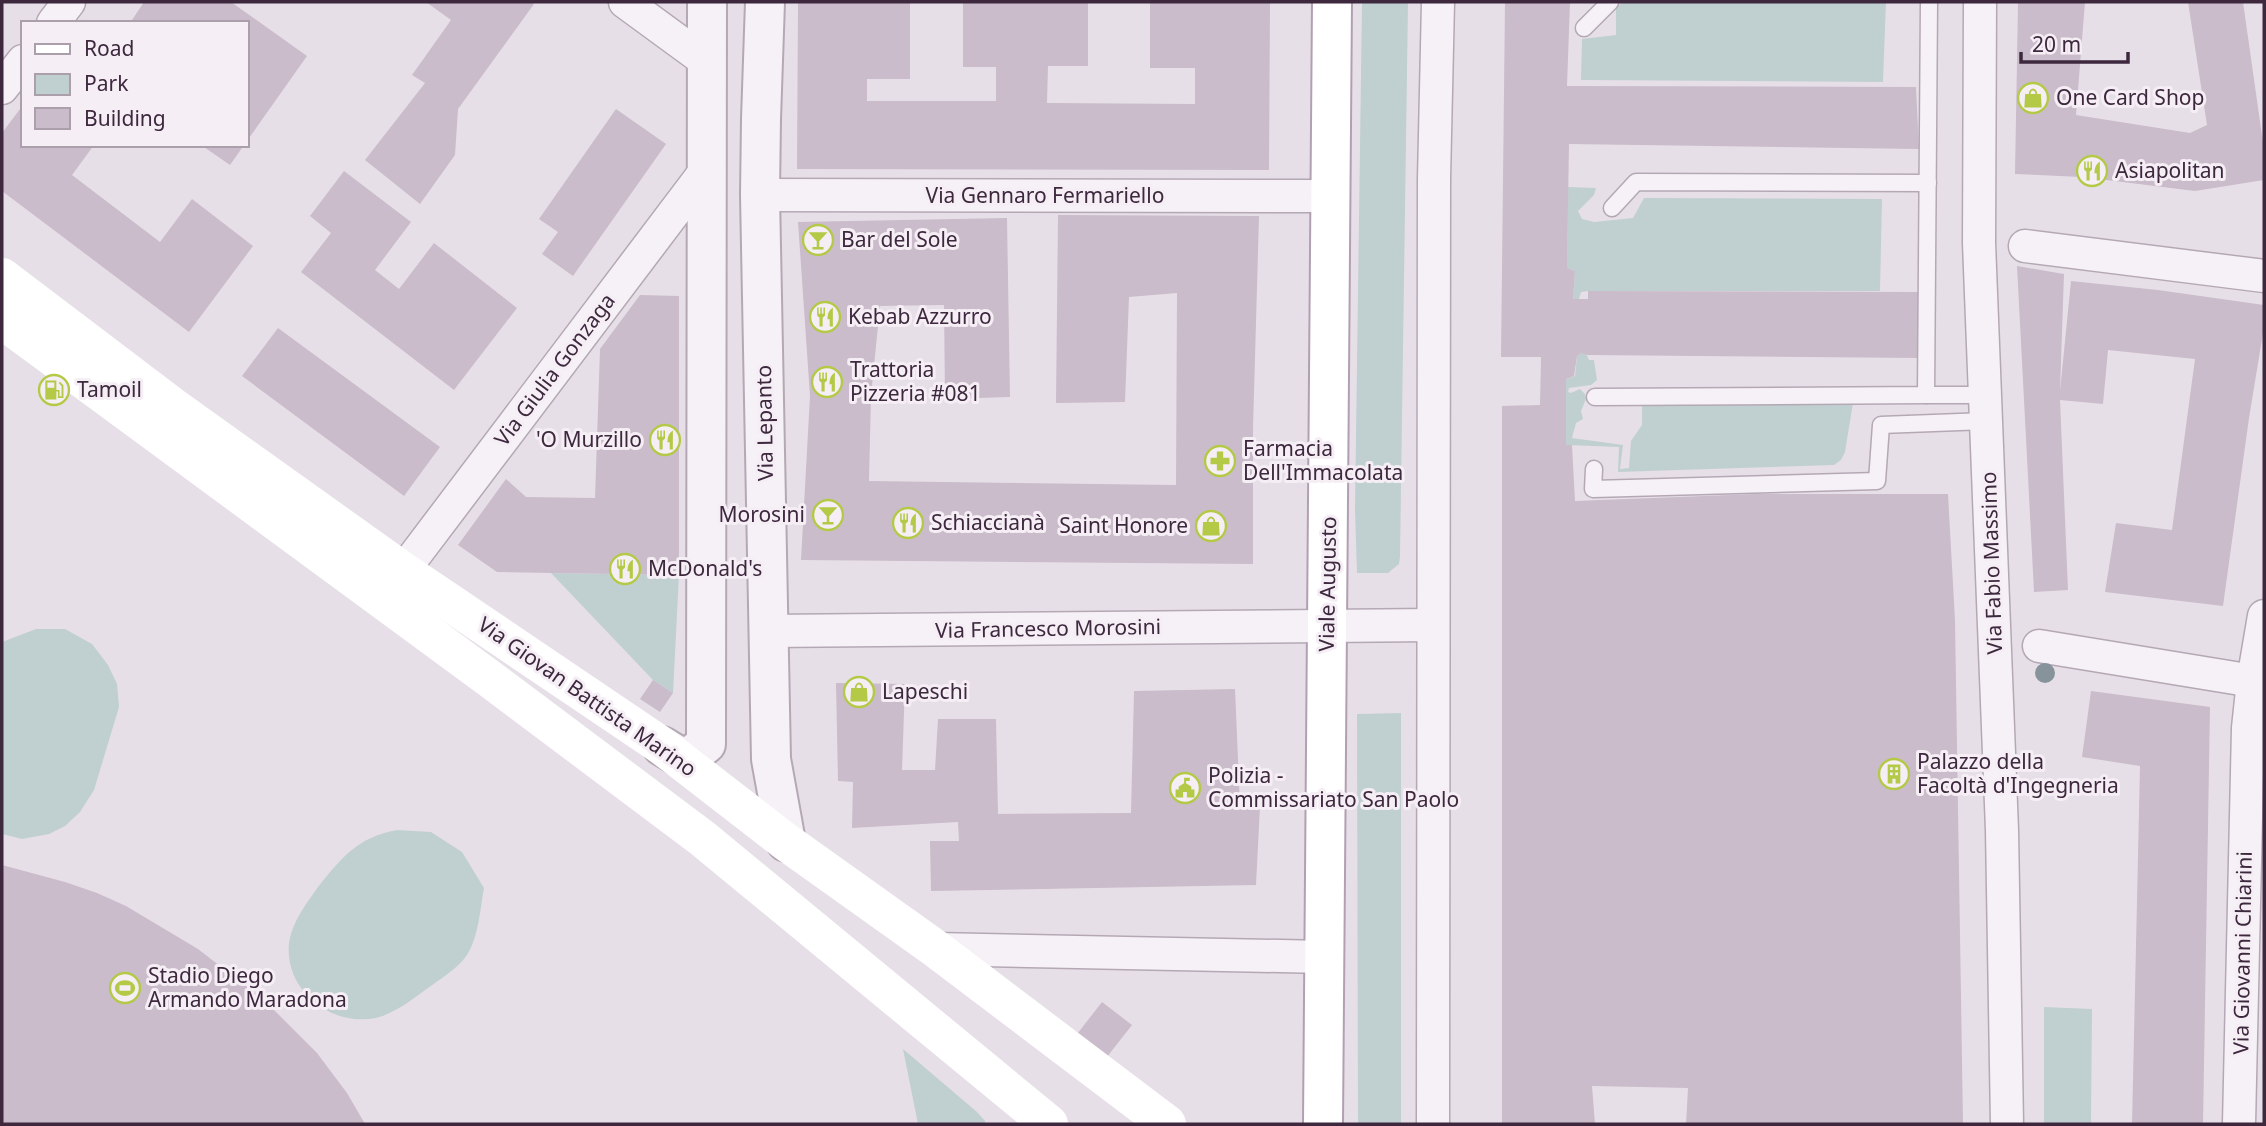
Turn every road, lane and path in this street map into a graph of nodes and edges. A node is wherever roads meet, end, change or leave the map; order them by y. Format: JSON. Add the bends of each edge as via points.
{"nodes":[{"id":1,"x":69,"y":2,"type":"edge"},
{"id":2,"x":625,"y":2,"type":"edge"},
{"id":3,"x":707,"y":2,"type":"edge"},
{"id":4,"x":765,"y":2,"type":"edge"},
{"id":5,"x":1332,"y":2,"type":"edge"},
{"id":6,"x":1438,"y":2,"type":"edge"},
{"id":7,"x":1610,"y":2,"type":"edge"},
{"id":8,"x":1929,"y":2,"type":"edge"},
{"id":9,"x":1980,"y":2,"type":"edge"},
{"id":10,"x":55,"y":21,"type":"edge"},
{"id":11,"x":1584,"y":28,"type":"dead end"},
{"id":12,"x":707,"y":62,"type":"junction"},
{"id":13,"x":21,"y":64,"type":"edge"},
{"id":14,"x":2,"y":88,"type":"edge"},
{"id":15,"x":761,"y":119,"type":"junction"},
{"id":16,"x":707,"y":121,"type":"junction"},
{"id":17,"x":707,"y":169,"type":"junction"},
{"id":18,"x":1928,"y":183,"type":"junction"},
{"id":19,"x":760,"y":195,"type":"junction"},
{"id":20,"x":1331,"y":196,"type":"junction"},
{"id":21,"x":1612,"y":208,"type":"dead end"},
{"id":22,"x":2025,"y":246,"type":"dead end"},
{"id":23,"x":2264,"y":276,"type":"edge"},
{"id":24,"x":2,"y":277,"type":"edge"},
{"id":25,"x":2,"y":320,"type":"edge"},
{"id":26,"x":1926,"y":395,"type":"junction"},
{"id":27,"x":1595,"y":397,"type":"dead end"},
{"id":28,"x":1986,"y":408,"type":"junction"},
{"id":29,"x":1594,"y":469,"type":"dead end"},
{"id":30,"x":403,"y":571,"type":"junction"},
{"id":31,"x":2264,"y":616,"type":"edge"},
{"id":32,"x":1433,"y":625,"type":"junction"},
{"id":33,"x":1326,"y":626,"type":"junction"},
{"id":34,"x":769,"y":631,"type":"junction"},
{"id":35,"x":2039,"y":646,"type":"dead end"},
{"id":36,"x":2253,"y":681,"type":"junction"},
{"id":37,"x":662,"y":746,"type":"junction"},
{"id":38,"x":786,"y":842,"type":"junction"},
{"id":39,"x":936,"y":949,"type":"junction"},
{"id":40,"x":1325,"y":957,"type":"junction"},
{"id":41,"x":2253,"y":1059,"type":"edge"},
{"id":42,"x":1041,"y":1122,"type":"edge"},
{"id":43,"x":1167,"y":1124,"type":"edge"},
{"id":44,"x":1323,"y":1124,"type":"edge"},
{"id":45,"x":1433,"y":1124,"type":"edge"},
{"id":46,"x":2007,"y":1124,"type":"edge"},
{"id":47,"x":2239,"y":1124,"type":"edge"}],
"edges":[{"from":1,"to":10,"type":"street"},
{"from":2,"to":12,"type":"street"},
{"from":3,"to":12,"type":"street"},
{"from":4,"to":15,"type":"street","name":"Via Lepanto"},
{"from":5,"to":20,"type":"main road","name":"Viale Augusto"},
{"from":6,"to":32,"type":"street"},
{"from":7,"to":11,"type":"lane"},
{"from":8,"to":18,"type":"lane"},
{"from":9,"to":28,"type":"street","name":"Via Fabio Massimo","via":[[1979,243]]},
{"from":12,"to":16,"type":"street"},
{"from":13,"to":14,"type":"street"},
{"from":15,"to":16,"type":"street"},
{"from":15,"to":19,"type":"street","name":"Via Lepanto"},
{"from":16,"to":17,"type":"street"},
{"from":17,"to":30,"type":"street","name":"Via Giulia Gonzaga"},
{"from":17,"to":37,"type":"street","via":[[706,744],[685,760]]},
{"from":18,"to":21,"type":"lane","via":[[1636,182]]},
{"from":18,"to":26,"type":"lane"},
{"from":19,"to":20,"type":"street","name":"Via Gennaro Fermariello"},
{"from":19,"to":34,"type":"street","name":"Via Lepanto"},
{"from":20,"to":33,"type":"main road","name":"Viale Augusto"},
{"from":22,"to":23,"type":"street"},
{"from":24,"to":30,"type":"main road","name":"Via Giovan Battista Marino","via":[[172,406]]},
{"from":25,"to":42,"type":"main road","name":"Via Giovan Battista Marino","via":[[702,838]]},
{"from":26,"to":27,"type":"lane"},
{"from":26,"to":28,"type":"lane"},
{"from":28,"to":29,"type":"lane","via":[[1881,425],[1877,481],[1593,489]]},
{"from":28,"to":46,"type":"street","name":"Via Fabio Massimo","via":[[2003,831]]},
{"from":30,"to":37,"type":"main road","name":"Via Giovan Battista Marino"},
{"from":31,"to":36,"type":"street","name":"Via Giovanni Chiarini"},
{"from":32,"to":33,"type":"street","name":"Via Francesco Morosini"},
{"from":32,"to":45,"type":"street"},
{"from":33,"to":34,"type":"street","name":"Via Francesco Morosini"},
{"from":33,"to":40,"type":"main road","name":"Viale Augusto"},
{"from":34,"to":38,"type":"street","name":"Via Lepanto","via":[[771,759]]},
{"from":35,"to":36,"type":"street"},
{"from":36,"to":41,"type":"street","name":"Via Giovanni Chiarini","via":[[2248,728]]},
{"from":37,"to":38,"type":"main road","name":"Via Giovan Battista Marino"},
{"from":38,"to":39,"type":"main road","name":"Via Giovan Battista Marino"},
{"from":39,"to":40,"type":"street"},
{"from":39,"to":43,"type":"main road","name":"Via Giovan Battista Marino"},
{"from":40,"to":44,"type":"main road","name":"Viale Augusto"},
{"from":41,"to":47,"type":"street","name":"Via Giovanni Chiarini"}]}
